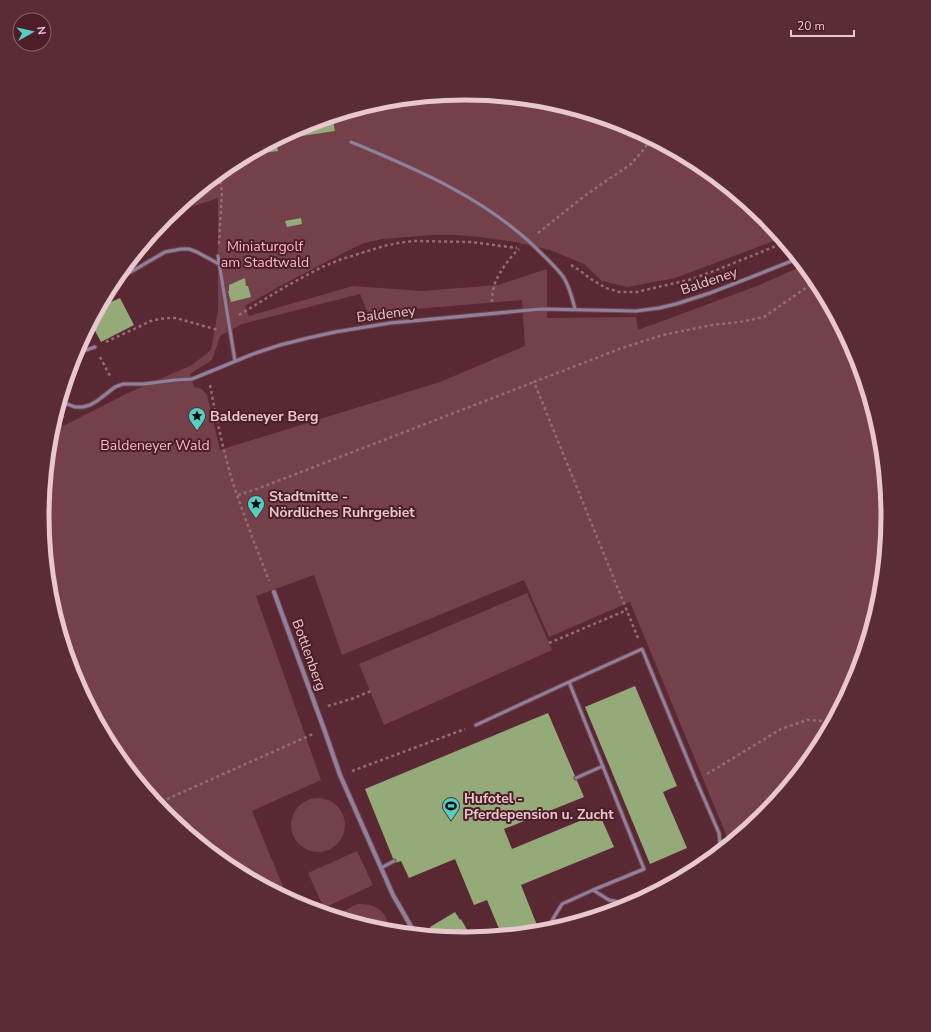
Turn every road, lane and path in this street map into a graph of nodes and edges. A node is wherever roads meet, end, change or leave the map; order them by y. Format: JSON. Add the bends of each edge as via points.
{"nodes":[{"id":1,"x":351,"y":142,"type":"dead end"},
{"id":2,"x":649,"y":142,"type":"edge"},
{"id":3,"x":220,"y":180,"type":"edge"},
{"id":4,"x":529,"y":241,"type":"junction"},
{"id":5,"x":781,"y":244,"type":"edge"},
{"id":6,"x":520,"y":248,"type":"junction"},
{"id":7,"x":543,"y":255,"type":"junction"},
{"id":8,"x":218,"y":256,"type":"joint"},
{"id":9,"x":794,"y":260,"type":"edge"},
{"id":10,"x":567,"y":263,"type":"dead end"},
{"id":11,"x":219,"y":264,"type":"junction"},
{"id":12,"x":126,"y":274,"type":"edge"},
{"id":13,"x":811,"y":284,"type":"edge"},
{"id":14,"x":575,"y":309,"type":"junction"},
{"id":15,"x":492,"y":314,"type":"junction"},
{"id":16,"x":228,"y":321,"type":"junction"},
{"id":17,"x":230,"y":334,"type":"junction"},
{"id":18,"x":95,"y":347,"type":"joint"},
{"id":19,"x":84,"y":351,"type":"edge"},
{"id":20,"x":101,"y":359,"type":"dead end"},
{"id":21,"x":235,"y":361,"type":"junction"},
{"id":22,"x":207,"y":373,"type":"junction"},
{"id":23,"x":534,"y":382,"type":"junction"},
{"id":24,"x":115,"y":387,"type":"junction"},
{"id":25,"x":65,"y":403,"type":"edge"},
{"id":26,"x":238,"y":495,"type":"junction"},
{"id":27,"x":274,"y":592,"type":"joint"},
{"id":28,"x":627,"y":610,"type":"junction"},
{"id":29,"x":549,"y":643,"type":"dead end"},
{"id":30,"x":642,"y":649,"type":"junction"},
{"id":31,"x":569,"y":682,"type":"junction"},
{"id":32,"x":371,"y":691,"type":"dead end"},
{"id":33,"x":317,"y":710,"type":"junction"},
{"id":34,"x":827,"y":723,"type":"edge"},
{"id":35,"x":476,"y":725,"type":"joint"},
{"id":36,"x":324,"y":729,"type":"junction"},
{"id":37,"x":603,"y":766,"type":"junction"},
{"id":38,"x":340,"y":775,"type":"junction"},
{"id":39,"x":576,"y":778,"type":"dead end"},
{"id":40,"x":696,"y":780,"type":"junction"},
{"id":41,"x":162,"y":801,"type":"edge"},
{"id":42,"x":720,"y":845,"type":"edge"},
{"id":43,"x":394,"y":861,"type":"dead end"},
{"id":44,"x":381,"y":868,"type":"junction"},
{"id":45,"x":592,"y":890,"type":"junction"},
{"id":46,"x":621,"y":902,"type":"edge"},
{"id":47,"x":550,"y":923,"type":"edge"},
{"id":48,"x":413,"y":929,"type":"edge"}],
"edges":[{"from":1,"to":4,"type":"lane","via":[[401,162],[474,201]]},
{"from":2,"to":4,"type":"path","via":[[631,164],[587,194]]},
{"from":3,"to":8,"type":"path","via":[[222,192]]},
{"from":4,"to":7,"type":"lane"},
{"from":5,"to":10,"type":"path","via":[[714,272],[637,292],[619,292],[606,288]]},
{"from":6,"to":7,"type":"path"},
{"from":6,"to":15,"type":"path","via":[[495,284]]},
{"from":6,"to":16,"type":"path","via":[[463,242],[414,242],[384,246],[322,268],[282,288]]},
{"from":7,"to":14,"type":"lane","via":[[563,276],[570,289]]},
{"from":8,"to":11,"type":"lane"},
{"from":9,"to":14,"type":"lane","name":"Baldeney","via":[[710,293],[670,305],[636,311]]},
{"from":11,"to":12,"type":"lane","via":[[197,252],[181,249],[165,252]]},
{"from":11,"to":16,"type":"lane"},
{"from":13,"to":23,"type":"path","via":[[764,317],[664,335],[622,348]]},
{"from":14,"to":15,"type":"lane","name":"Baldeney","via":[[541,309]]},
{"from":15,"to":21,"type":"lane","name":"Baldeney","via":[[390,323],[335,332],[280,345]]},
{"from":16,"to":17,"type":"lane"},
{"from":17,"to":18,"type":"path","via":[[168,318],[151,321]]},
{"from":17,"to":21,"type":"lane"},
{"from":18,"to":19,"type":"lane"},
{"from":20,"to":24,"type":"path"},
{"from":21,"to":22,"type":"lane","name":"Baldeney"},
{"from":22,"to":24,"type":"lane","name":"Baldeney","via":[[192,379],[123,384]]},
{"from":22,"to":26,"type":"path","via":[[220,433]]},
{"from":23,"to":26,"type":"path"},
{"from":23,"to":28,"type":"path"},
{"from":24,"to":25,"type":"lane","via":[[90,405],[75,407]]},
{"from":26,"to":27,"type":"path"},
{"from":27,"to":33,"type":"street","name":"Bottlenberg"},
{"from":28,"to":29,"type":"path"},
{"from":28,"to":30,"type":"path"},
{"from":30,"to":31,"type":"lane"},
{"from":30,"to":40,"type":"lane"},
{"from":31,"to":35,"type":"lane"},
{"from":31,"to":37,"type":"lane"},
{"from":32,"to":33,"type":"path"},
{"from":33,"to":36,"type":"street","name":"Bottlenberg"},
{"from":34,"to":40,"type":"path","via":[[807,720],[781,729]]},
{"from":35,"to":38,"type":"path"},
{"from":36,"to":38,"type":"street","name":"Bottlenberg"},
{"from":36,"to":41,"type":"path"},
{"from":37,"to":39,"type":"lane"},
{"from":37,"to":45,"type":"lane","via":[[644,869]]},
{"from":38,"to":44,"type":"street","name":"Bottlenberg"},
{"from":40,"to":42,"type":"lane","via":[[719,833]]},
{"from":43,"to":44,"type":"lane"},
{"from":44,"to":48,"type":"street","name":"Bottlenberg","via":[[393,896]]},
{"from":45,"to":46,"type":"lane","via":[[609,900]]},
{"from":45,"to":47,"type":"lane","via":[[562,904]]}]}
